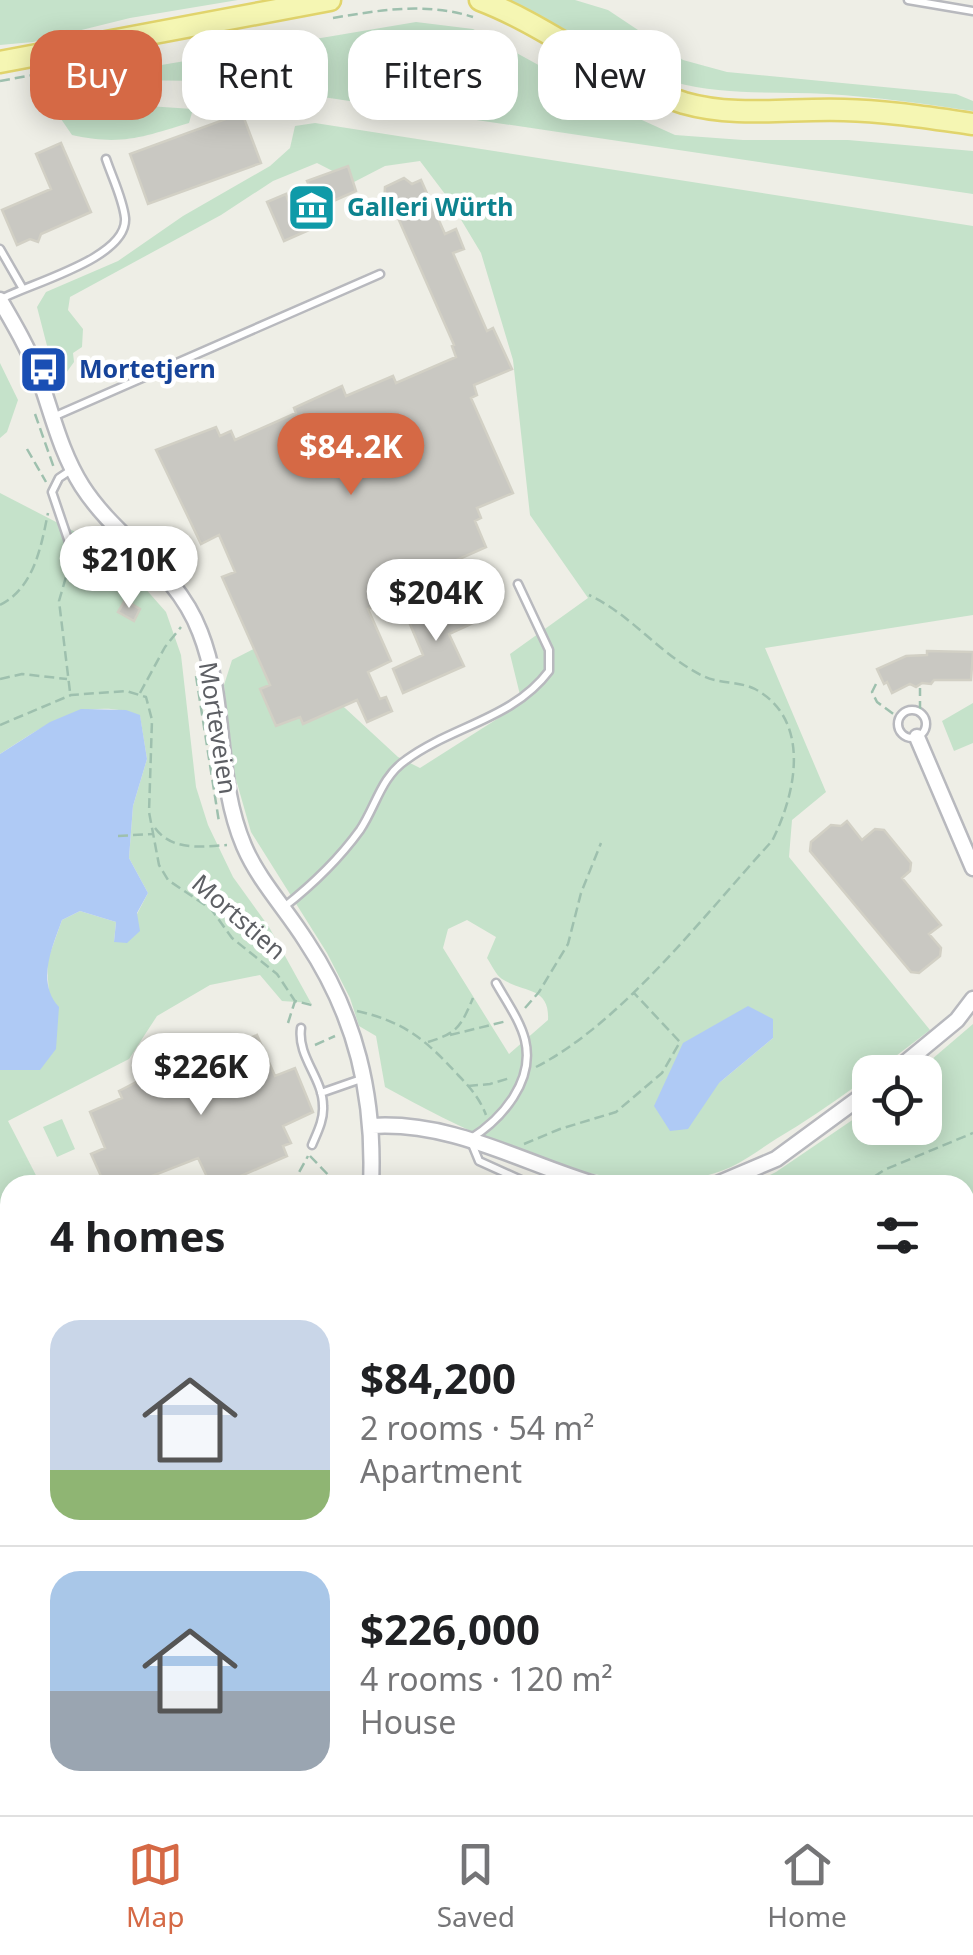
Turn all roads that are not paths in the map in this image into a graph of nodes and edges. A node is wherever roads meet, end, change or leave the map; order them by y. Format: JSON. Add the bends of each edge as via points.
{"nodes":[{"id":1,"x":908,"y":0,"type":"edge"},
{"id":2,"x":477,"y":8,"type":"edge"},
{"id":3,"x":327,"y":10,"type":"edge"},
{"id":4,"x":973,"y":11,"type":"edge"},
{"id":5,"x":0,"y":62,"type":"edge"},
{"id":6,"x":973,"y":124,"type":"edge"},
{"id":7,"x":106,"y":159,"type":"dead end"},
{"id":8,"x":0,"y":250,"type":"edge"},
{"id":9,"x":380,"y":274,"type":"dead end"},
{"id":10,"x":22,"y":289,"type":"junction"},
{"id":11,"x":0,"y":300,"type":"edge"},
{"id":12,"x":52,"y":418,"type":"junction"},
{"id":13,"x":66,"y":474,"type":"junction"},
{"id":14,"x":72,"y":552,"type":"road end"},
{"id":15,"x":518,"y":584,"type":"dead end"},
{"id":16,"x":917,"y":737,"type":"junction"},
{"id":17,"x":973,"y":868,"type":"edge"},
{"id":18,"x":283,"y":908,"type":"junction"},
{"id":19,"x":496,"y":983,"type":"dead end"},
{"id":20,"x":973,"y":999,"type":"edge"},
{"id":21,"x":301,"y":1028,"type":"dead end"},
{"id":22,"x":915,"y":1055,"type":"edge"},
{"id":23,"x":365,"y":1078,"type":"junction"},
{"id":24,"x":321,"y":1092,"type":"junction"},
{"id":25,"x":852,"y":1103,"type":"edge"},
{"id":26,"x":372,"y":1126,"type":"junction"},
{"id":27,"x":470,"y":1139,"type":"junction"},
{"id":28,"x":312,"y":1146,"type":"road end"},
{"id":29,"x":371,"y":1175,"type":"edge"},
{"id":30,"x":509,"y":1175,"type":"edge"},
{"id":31,"x":570,"y":1175,"type":"edge"},
{"id":32,"x":738,"y":1175,"type":"edge"}],
"edges":[{"from":1,"to":4,"type":"lane"},
{"from":2,"to":6,"type":"main road","via":[[512,14],[639,84],[697,106],[868,111]]},
{"from":3,"to":5,"type":"main road"},
{"from":7,"to":10,"type":"lane","via":[[125,220],[121,238],[98,256]]},
{"from":8,"to":10,"type":"lane"},
{"from":9,"to":12,"type":"lane"},
{"from":10,"to":11,"type":"lane"},
{"from":11,"to":12,"type":"street","name":"Morteveien","via":[[34,364]]},
{"from":12,"to":13,"type":"street","name":"Morteveien"},
{"from":13,"to":14,"type":"lane","via":[[52,494]]},
{"from":13,"to":18,"type":"street","name":"Morteveien","via":[[166,573],[195,619],[209,664],[234,822]]},
{"from":15,"to":18,"type":"lane","via":[[549,650],[539,684],[518,703],[402,762],[348,844]]},
{"from":16,"to":16,"type":"lane","via":[[926,717],[908,710],[899,718],[900,731]]},
{"from":16,"to":17,"type":"street"},
{"from":18,"to":23,"type":"street","name":"Morteveien","via":[[321,966]]},
{"from":19,"to":27,"type":"lane","via":[[526,1041],[526,1072],[511,1100]]},
{"from":20,"to":22,"type":"street"},
{"from":21,"to":24,"type":"lane"},
{"from":23,"to":24,"type":"lane"},
{"from":23,"to":26,"type":"street","name":"Morteveien"},
{"from":24,"to":28,"type":"lane","via":[[322,1118]]},
{"from":25,"to":32,"type":"street","via":[[776,1159]]},
{"from":26,"to":27,"type":"street","via":[[416,1126]]},
{"from":26,"to":29,"type":"street","name":"Morteveien"},
{"from":27,"to":30,"type":"lane","via":[[479,1162]]},
{"from":27,"to":31,"type":"street"}]}
